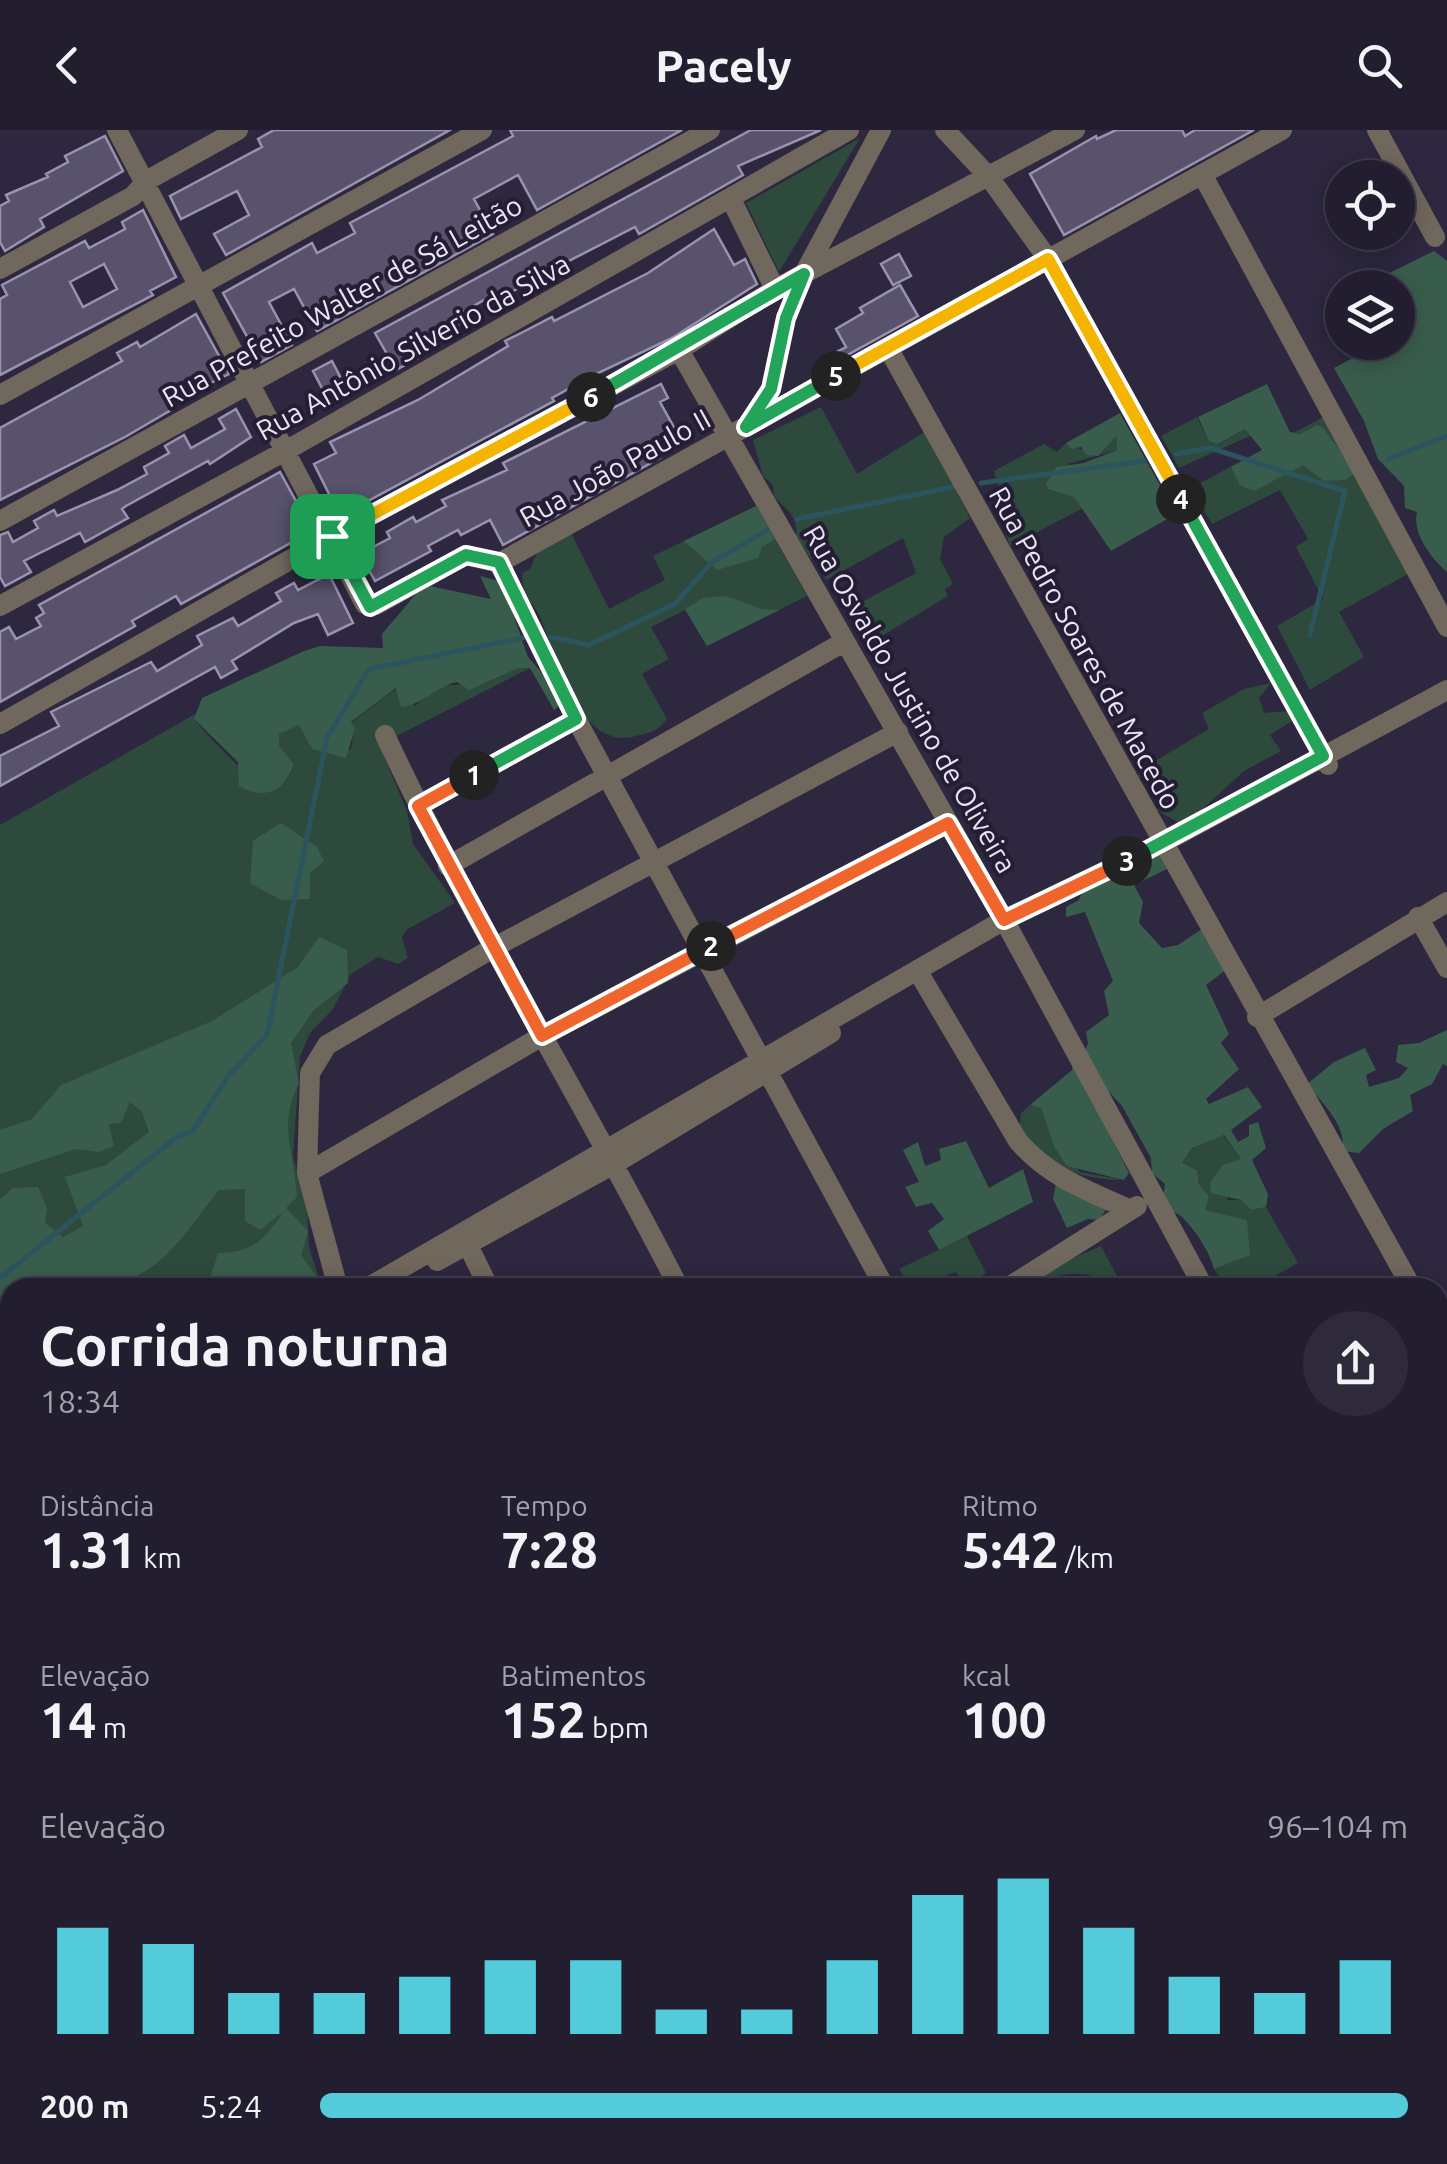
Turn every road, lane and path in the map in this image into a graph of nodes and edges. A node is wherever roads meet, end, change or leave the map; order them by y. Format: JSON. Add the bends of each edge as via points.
{"nodes":[{"id":1,"x":117,"y":130,"type":"edge"},
{"id":2,"x":238,"y":130,"type":"edge"},
{"id":3,"x":482,"y":130,"type":"edge"},
{"id":4,"x":710,"y":130,"type":"edge"},
{"id":5,"x":848,"y":130,"type":"edge"},
{"id":6,"x":881,"y":130,"type":"edge"},
{"id":7,"x":945,"y":130,"type":"edge"},
{"id":8,"x":1076,"y":130,"type":"edge"},
{"id":9,"x":1282,"y":130,"type":"edge"},
{"id":10,"x":1378,"y":130,"type":"edge"},
{"id":11,"x":1202,"y":174,"type":"junction"},
{"id":12,"x":989,"y":177,"type":"junction"},
{"id":13,"x":146,"y":180,"type":"junction"},
{"id":14,"x":731,"y":200,"type":"junction"},
{"id":15,"x":1435,"y":236,"type":"dead end"},
{"id":16,"x":1048,"y":259,"type":"junction"},
{"id":17,"x":0,"y":269,"type":"edge"},
{"id":18,"x":804,"y":274,"type":"junction"},
{"id":19,"x":199,"y":286,"type":"junction"},
{"id":20,"x":775,"y":289,"type":"junction"},
{"id":21,"x":888,"y":348,"type":"junction"},
{"id":22,"x":679,"y":350,"type":"junction"},
{"id":23,"x":250,"y":382,"type":"junction"},
{"id":24,"x":0,"y":395,"type":"edge"},
{"id":25,"x":738,"y":432,"type":"junction"},
{"id":26,"x":287,"y":450,"type":"junction"},
{"id":27,"x":0,"y":521,"type":"edge"},
{"id":28,"x":332,"y":536,"type":"junction"},
{"id":29,"x":491,"y":560,"type":"junction"},
{"id":30,"x":0,"y":606,"type":"edge"},
{"id":31,"x":1447,"y":627,"type":"edge"},
{"id":32,"x":844,"y":642,"type":"junction"},
{"id":33,"x":1447,"y":690,"type":"edge"},
{"id":34,"x":1447,"y":702,"type":"edge"},
{"id":35,"x":576,"y":719,"type":"junction"},
{"id":36,"x":0,"y":724,"type":"edge"},
{"id":37,"x":898,"y":732,"type":"junction"},
{"id":38,"x":384,"y":735,"type":"dead end"},
{"id":39,"x":1326,"y":760,"type":"junction"},
{"id":40,"x":608,"y":775,"type":"junction"},
{"id":41,"x":418,"y":806,"type":"junction"},
{"id":42,"x":948,"y":823,"type":"junction"},
{"id":43,"x":1164,"y":849,"type":"junction"},
{"id":44,"x":657,"y":860,"type":"junction"},
{"id":45,"x":448,"y":866,"type":"junction"},
{"id":46,"x":1447,"y":902,"type":"edge"},
{"id":47,"x":1418,"y":917,"type":"junction"},
{"id":48,"x":1006,"y":925,"type":"junction"},
{"id":49,"x":493,"y":948,"type":"junction"},
{"id":50,"x":704,"y":950,"type":"junction"},
{"id":51,"x":1447,"y":968,"type":"edge"},
{"id":52,"x":920,"y":975,"type":"junction"},
{"id":53,"x":1257,"y":1017,"type":"junction"},
{"id":54,"x":542,"y":1036,"type":"junction"},
{"id":55,"x":763,"y":1064,"type":"junction"},
{"id":56,"x":612,"y":1155,"type":"junction"},
{"id":57,"x":307,"y":1173,"type":"junction"},
{"id":58,"x":1152,"y":1197,"type":"junction"},
{"id":59,"x":1131,"y":1210,"type":"junction"},
{"id":60,"x":464,"y":1237,"type":"junction"},
{"id":61,"x":335,"y":1278,"type":"edge"},
{"id":62,"x":386,"y":1278,"type":"edge"},
{"id":63,"x":406,"y":1278,"type":"edge"},
{"id":64,"x":484,"y":1278,"type":"edge"},
{"id":65,"x":675,"y":1278,"type":"edge"},
{"id":66,"x":880,"y":1278,"type":"edge"},
{"id":67,"x":1024,"y":1278,"type":"edge"},
{"id":68,"x":1198,"y":1278,"type":"edge"},
{"id":69,"x":1406,"y":1278,"type":"edge"}],
"edges":[{"from":1,"to":13,"type":"street"},
{"from":2,"to":13,"type":"street"},
{"from":3,"to":19,"type":"street"},
{"from":4,"to":23,"type":"street","name":"Rua Prefeito Walter de Sá Leitão"},
{"from":5,"to":14,"type":"street","name":"Rua Antônio Silverio da Silva"},
{"from":6,"to":18,"type":"street"},
{"from":7,"to":12,"type":"street"},
{"from":8,"to":12,"type":"street"},
{"from":9,"to":11,"type":"street","name":"Rua João Paulo II"},
{"from":10,"to":15,"type":"street"},
{"from":11,"to":16,"type":"street","name":"Rua João Paulo II"},
{"from":11,"to":31,"type":"street"},
{"from":12,"to":16,"type":"street"},
{"from":12,"to":18,"type":"street"},
{"from":13,"to":17,"type":"street","via":[[133,196]]},
{"from":13,"to":19,"type":"street"},
{"from":14,"to":20,"type":"street"},
{"from":14,"to":26,"type":"street","name":"Rua Antônio Silverio da Silva"},
{"from":16,"to":21,"type":"street","name":"Rua João Paulo II"},
{"from":16,"to":39,"type":"street"},
{"from":18,"to":20,"type":"street"},
{"from":18,"to":25,"type":"street","via":[[786,318],[771,389]]},
{"from":19,"to":23,"type":"street"},
{"from":19,"to":24,"type":"street"},
{"from":20,"to":22,"type":"street"},
{"from":21,"to":25,"type":"street","name":"Rua João Paulo II"},
{"from":21,"to":43,"type":"street","name":"Rua Pedro Soares de Macedo"},
{"from":22,"to":25,"type":"street","name":"Rua Osvaldo Justino de Oliveira"},
{"from":22,"to":28,"type":"street"},
{"from":23,"to":26,"type":"street"},
{"from":23,"to":27,"type":"street","name":"Rua Prefeito Walter de Sá Leitão"},
{"from":25,"to":29,"type":"street","name":"Rua João Paulo II"},
{"from":25,"to":32,"type":"street","name":"Rua Osvaldo Justino de Oliveira"},
{"from":26,"to":28,"type":"street"},
{"from":26,"to":30,"type":"street","name":"Rua Antônio Silverio da Silva"},
{"from":28,"to":29,"type":"street","name":"Rua João Paulo II","via":[[365,604],[376,605],[466,555]]},
{"from":28,"to":36,"type":"street"},
{"from":29,"to":35,"type":"street"},
{"from":32,"to":37,"type":"street","name":"Rua Osvaldo Justino de Oliveira"},
{"from":32,"to":40,"type":"street"},
{"from":33,"to":39,"type":"street"},
{"from":34,"to":39,"type":"street"},
{"from":35,"to":40,"type":"street"},
{"from":35,"to":41,"type":"street"},
{"from":37,"to":42,"type":"street","name":"Rua Osvaldo Justino de Oliveira"},
{"from":37,"to":44,"type":"street"},
{"from":38,"to":41,"type":"street"},
{"from":39,"to":43,"type":"street"},
{"from":40,"to":44,"type":"street"},
{"from":40,"to":45,"type":"street"},
{"from":41,"to":45,"type":"street"},
{"from":42,"to":48,"type":"street","name":"Rua Osvaldo Justino de Oliveira"},
{"from":42,"to":50,"type":"street"},
{"from":43,"to":48,"type":"street"},
{"from":43,"to":53,"type":"street","name":"Rua Pedro Soares de Macedo"},
{"from":44,"to":49,"type":"street"},
{"from":44,"to":50,"type":"street"},
{"from":45,"to":49,"type":"street"},
{"from":46,"to":47,"type":"street"},
{"from":47,"to":51,"type":"street"},
{"from":47,"to":53,"type":"street"},
{"from":48,"to":52,"type":"street"},
{"from":48,"to":58,"type":"street","name":"Rua Osvaldo Justino de Oliveira"},
{"from":49,"to":54,"type":"street"},
{"from":49,"to":57,"type":"street","via":[[346,1031],[318,1054],[306,1104]]},
{"from":50,"to":54,"type":"street"},
{"from":50,"to":55,"type":"street"},
{"from":52,"to":55,"type":"street"},
{"from":52,"to":59,"type":"street","via":[[1034,1160]]},
{"from":53,"to":69,"type":"street","name":"Rua Pedro Soares de Macedo"},
{"from":54,"to":56,"type":"street"},
{"from":54,"to":57,"type":"street"},
{"from":55,"to":56,"type":"street"},
{"from":55,"to":66,"type":"street"},
{"from":56,"to":60,"type":"street"},
{"from":56,"to":65,"type":"street"},
{"from":57,"to":61,"type":"street"},
{"from":58,"to":59,"type":"street"},
{"from":58,"to":68,"type":"street","name":"Rua Osvaldo Justino de Oliveira"},
{"from":59,"to":67,"type":"street"},
{"from":60,"to":62,"type":"street"},
{"from":60,"to":63,"type":"street"},
{"from":60,"to":64,"type":"street"}]}
